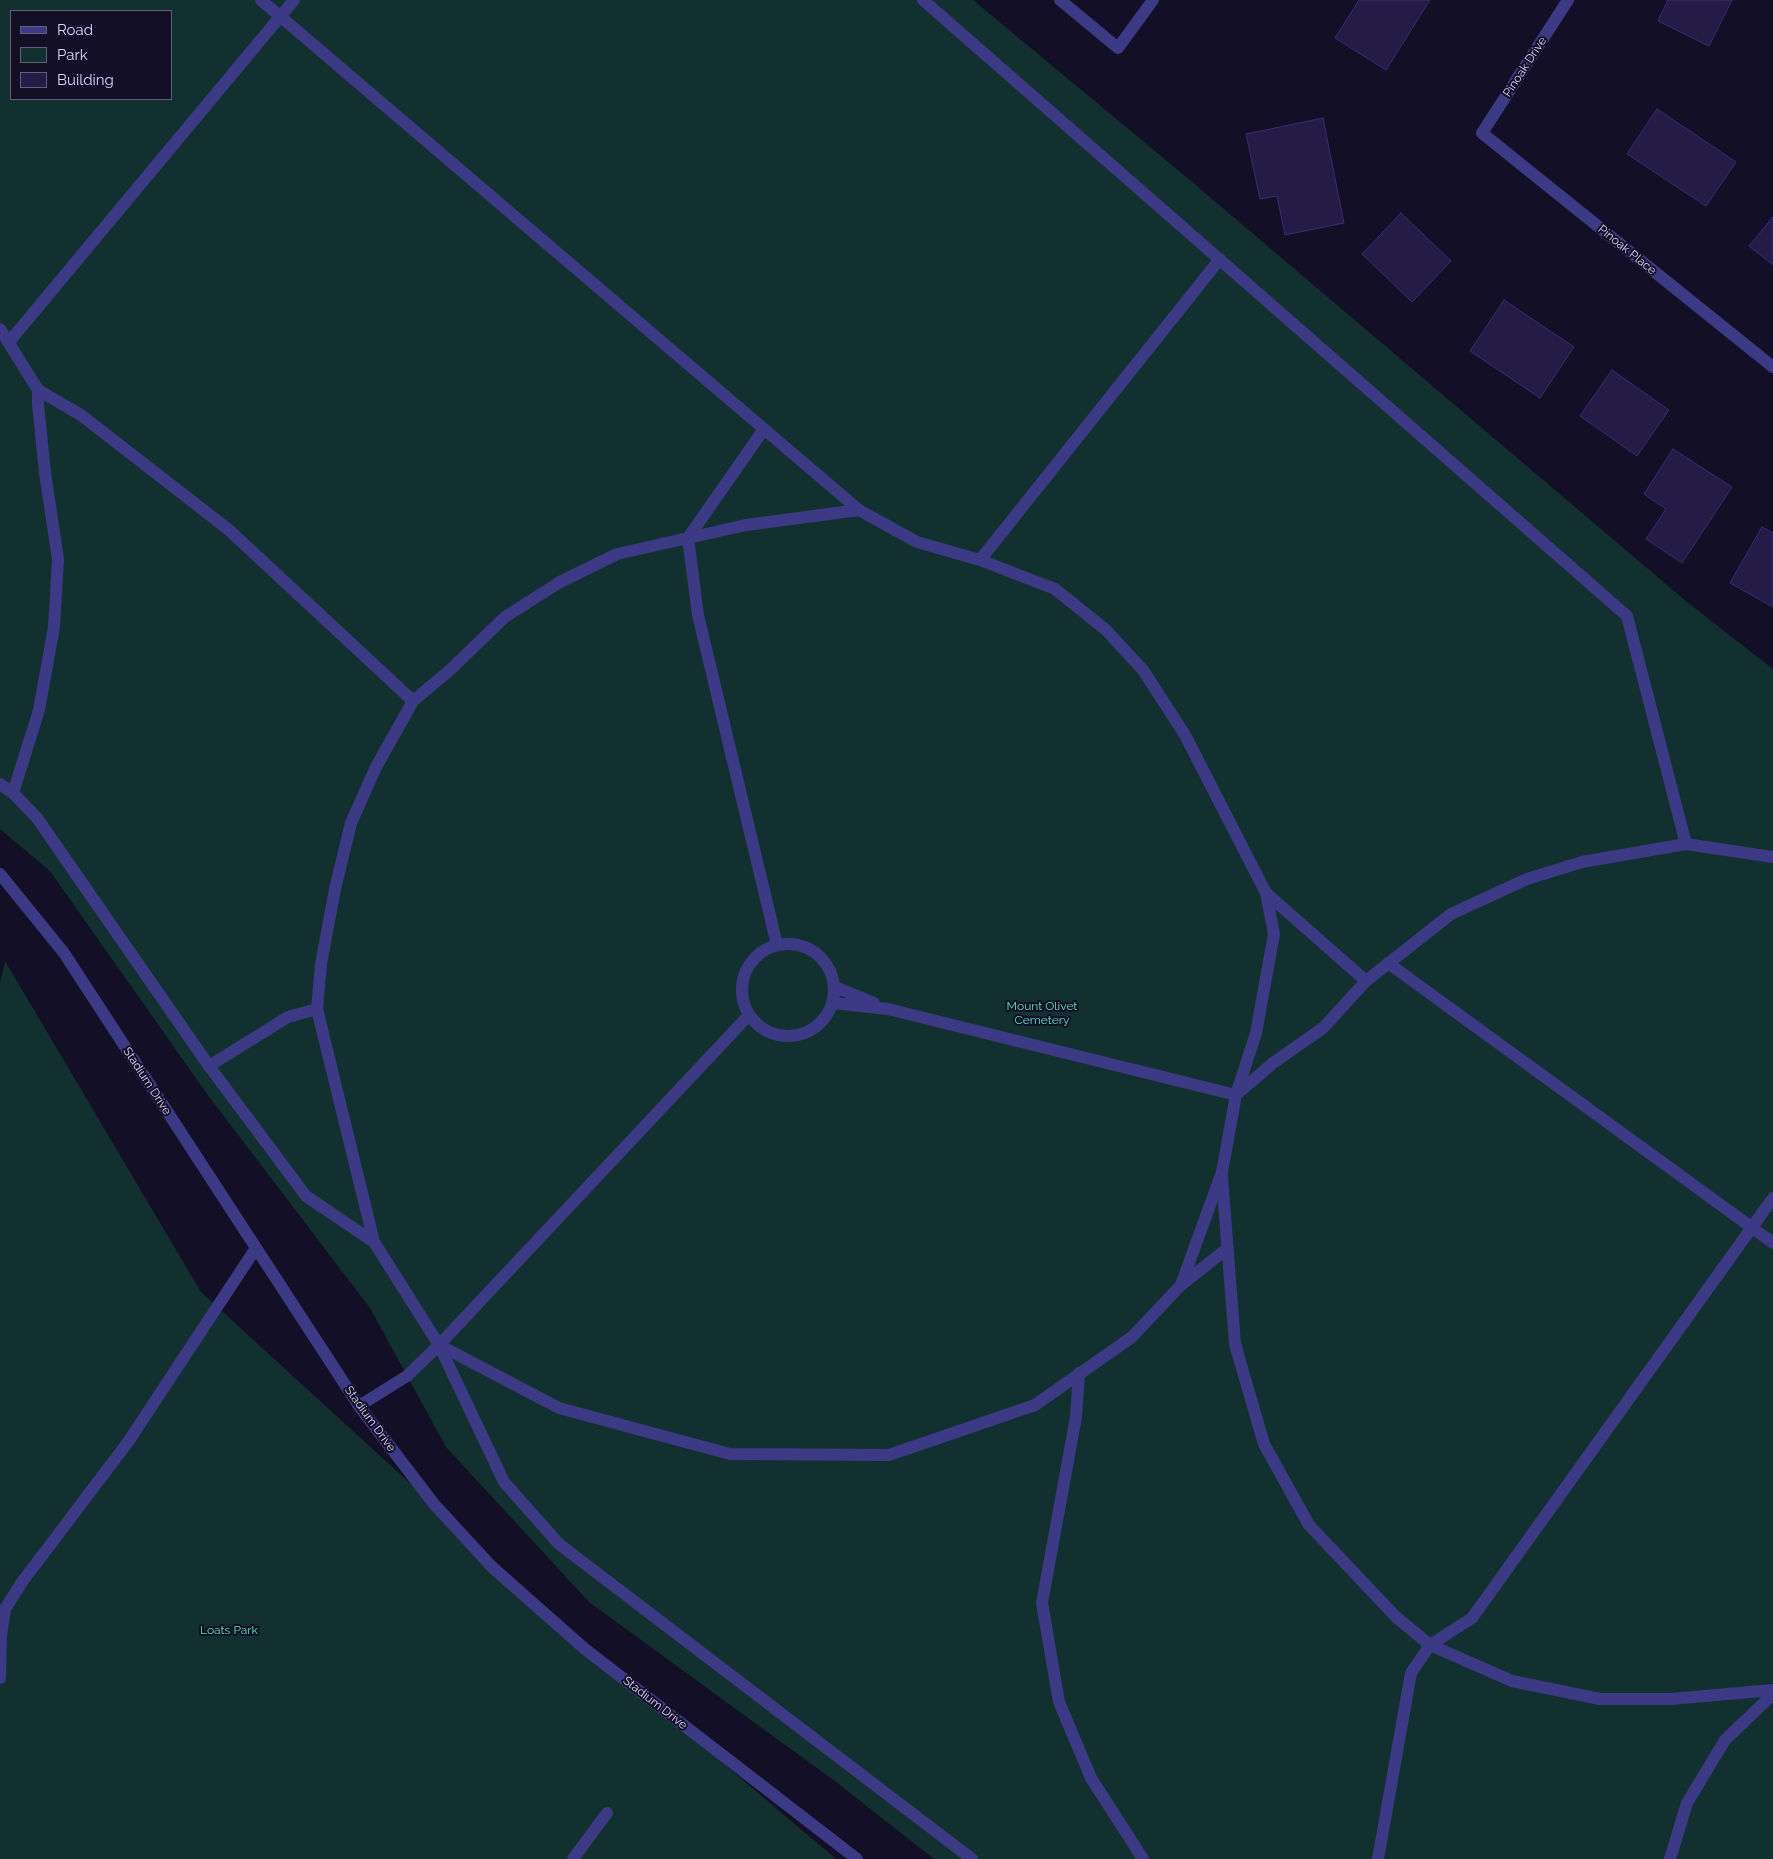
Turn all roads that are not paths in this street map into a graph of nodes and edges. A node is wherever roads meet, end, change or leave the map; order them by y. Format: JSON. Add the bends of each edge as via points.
{"nodes":[{"id":1,"x":261,"y":0,"type":"edge"},
{"id":2,"x":294,"y":0,"type":"edge"},
{"id":3,"x":923,"y":0,"type":"edge"},
{"id":4,"x":1060,"y":0,"type":"edge"},
{"id":5,"x":1152,"y":0,"type":"edge"},
{"id":6,"x":1568,"y":0,"type":"edge"},
{"id":7,"x":280,"y":17,"type":"junction"},
{"id":8,"x":1482,"y":134,"type":"joint"},
{"id":9,"x":1220,"y":259,"type":"junction"},
{"id":10,"x":0,"y":329,"type":"edge"},
{"id":11,"x":9,"y":342,"type":"junction"},
{"id":12,"x":1773,"y":367,"type":"edge"},
{"id":13,"x":38,"y":390,"type":"junction"},
{"id":14,"x":764,"y":429,"type":"junction"},
{"id":15,"x":859,"y":510,"type":"junction"},
{"id":16,"x":688,"y":538,"type":"junction"},
{"id":17,"x":980,"y":560,"type":"junction"},
{"id":18,"x":413,"y":701,"type":"junction"},
{"id":19,"x":0,"y":784,"type":"edge"},
{"id":20,"x":13,"y":793,"type":"junction"},
{"id":21,"x":1686,"y":844,"type":"junction"},
{"id":22,"x":1773,"y":857,"type":"edge"},
{"id":23,"x":0,"y":874,"type":"edge"},
{"id":24,"x":1266,"y":893,"type":"junction"},
{"id":25,"x":777,"y":945,"type":"junction"},
{"id":26,"x":1388,"y":962,"type":"junction"},
{"id":27,"x":1366,"y":981,"type":"junction"},
{"id":28,"x":835,"y":987,"type":"junction"},
{"id":29,"x":833,"y":1003,"type":"junction"},
{"id":30,"x":317,"y":1009,"type":"junction"},
{"id":31,"x":888,"y":1009,"type":"junction"},
{"id":32,"x":749,"y":1015,"type":"junction"},
{"id":33,"x":208,"y":1066,"type":"junction"},
{"id":34,"x":1236,"y":1095,"type":"junction"},
{"id":35,"x":1222,"y":1172,"type":"junction"},
{"id":36,"x":1773,"y":1198,"type":"edge"},
{"id":37,"x":1752,"y":1228,"type":"junction"},
{"id":38,"x":374,"y":1242,"type":"junction"},
{"id":39,"x":1773,"y":1244,"type":"edge"},
{"id":40,"x":256,"y":1248,"type":"junction"},
{"id":41,"x":1228,"y":1248,"type":"junction"},
{"id":42,"x":1181,"y":1285,"type":"junction"},
{"id":43,"x":439,"y":1345,"type":"junction"},
{"id":44,"x":1079,"y":1373,"type":"junction"},
{"id":45,"x":359,"y":1406,"type":"junction"},
{"id":46,"x":1430,"y":1645,"type":"junction"},
{"id":47,"x":0,"y":1678,"type":"edge"},
{"id":48,"x":1773,"y":1690,"type":"edge"},
{"id":49,"x":1773,"y":1694,"type":"edge"},
{"id":50,"x":607,"y":1813,"type":"dead end"},
{"id":51,"x":573,"y":1859,"type":"edge"},
{"id":52,"x":857,"y":1859,"type":"edge"},
{"id":53,"x":972,"y":1859,"type":"edge"},
{"id":54,"x":1143,"y":1859,"type":"edge"},
{"id":55,"x":1378,"y":1859,"type":"edge"},
{"id":56,"x":1670,"y":1859,"type":"edge"}],
"edges":[{"from":1,"to":7,"type":"street"},
{"from":2,"to":7,"type":"street"},
{"from":3,"to":9,"type":"street"},
{"from":4,"to":5,"type":"street","via":[[1118,48]]},
{"from":6,"to":8,"type":"street","name":"Pinoak Drive"},
{"from":7,"to":11,"type":"street"},
{"from":7,"to":14,"type":"street"},
{"from":8,"to":12,"type":"street","name":"Pinoak Place"},
{"from":9,"to":17,"type":"street"},
{"from":9,"to":21,"type":"street","via":[[1627,616]]},
{"from":10,"to":11,"type":"street"},
{"from":11,"to":13,"type":"street"},
{"from":13,"to":18,"type":"street","via":[[81,415],[229,530]]},
{"from":13,"to":20,"type":"street","via":[[45,473],[58,559],[54,627],[39,710]]},
{"from":14,"to":15,"type":"street"},
{"from":14,"to":16,"type":"street"},
{"from":15,"to":16,"type":"street","via":[[746,525]]},
{"from":15,"to":17,"type":"street","via":[[917,542]]},
{"from":16,"to":18,"type":"street","via":[[617,554],[560,582],[505,617]]},
{"from":16,"to":25,"type":"street","via":[[698,615]]},
{"from":17,"to":24,"type":"street","via":[[1055,590],[1106,630],[1143,670],[1185,735]]},
{"from":18,"to":30,"type":"street","via":[[376,767],[351,823],[321,964]]},
{"from":19,"to":20,"type":"street"},
{"from":20,"to":33,"type":"street","via":[[37,818]]},
{"from":21,"to":22,"type":"street"},
{"from":21,"to":26,"type":"street","via":[[1582,862],[1527,879],[1451,914]]},
{"from":23,"to":40,"type":"street","name":"Stadium Drive","via":[[64,953]]},
{"from":24,"to":27,"type":"street"},
{"from":24,"to":34,"type":"street","via":[[1274,934],[1256,1033]]},
{"from":25,"to":28,"type":"street","via":[[809,948],[831,971]]},
{"from":25,"to":32,"type":"street","via":[[761,952],[749,965],[742,999]]},
{"from":26,"to":27,"type":"street"},
{"from":26,"to":37,"type":"street"},
{"from":27,"to":34,"type":"street","via":[[1323,1028],[1273,1063]]},
{"from":28,"to":29,"type":"street"},
{"from":28,"to":31,"type":"street"},
{"from":29,"to":31,"type":"street"},
{"from":29,"to":32,"type":"street","via":[[825,1019],[811,1031],[795,1036],[777,1036],[761,1028]]},
{"from":30,"to":33,"type":"street","via":[[288,1017]]},
{"from":30,"to":38,"type":"street"},
{"from":31,"to":34,"type":"street"},
{"from":32,"to":43,"type":"street"},
{"from":33,"to":38,"type":"street","via":[[306,1196]]},
{"from":34,"to":35,"type":"street"},
{"from":35,"to":41,"type":"street"},
{"from":35,"to":42,"type":"street"},
{"from":36,"to":37,"type":"street"},
{"from":37,"to":39,"type":"street"},
{"from":37,"to":46,"type":"street","via":[[1472,1618]]},
{"from":38,"to":43,"type":"street"},
{"from":40,"to":45,"type":"street","name":"Stadium Drive"},
{"from":40,"to":47,"type":"street","via":[[128,1442],[5,1609]]},
{"from":41,"to":42,"type":"street"},
{"from":41,"to":46,"type":"street","via":[[1235,1344],[1264,1444],[1309,1525],[1396,1617]]},
{"from":42,"to":44,"type":"street","via":[[1132,1337]]},
{"from":43,"to":44,"type":"street","via":[[559,1408],[730,1454],[889,1455],[1035,1405]]},
{"from":43,"to":45,"type":"street","via":[[408,1376]]},
{"from":43,"to":53,"type":"street","via":[[504,1482],[560,1544]]},
{"from":44,"to":54,"type":"street","via":[[1076,1417],[1042,1603],[1059,1702],[1090,1778]]},
{"from":45,"to":52,"type":"street","name":"Stadium Drive","via":[[434,1504],[492,1567],[585,1649]]},
{"from":46,"to":48,"type":"street","via":[[1512,1681],[1600,1699],[1671,1699]]},
{"from":46,"to":55,"type":"street","via":[[1411,1673]]},
{"from":49,"to":56,"type":"street","via":[[1725,1740],[1687,1803]]},
{"from":50,"to":51,"type":"street"}]}
